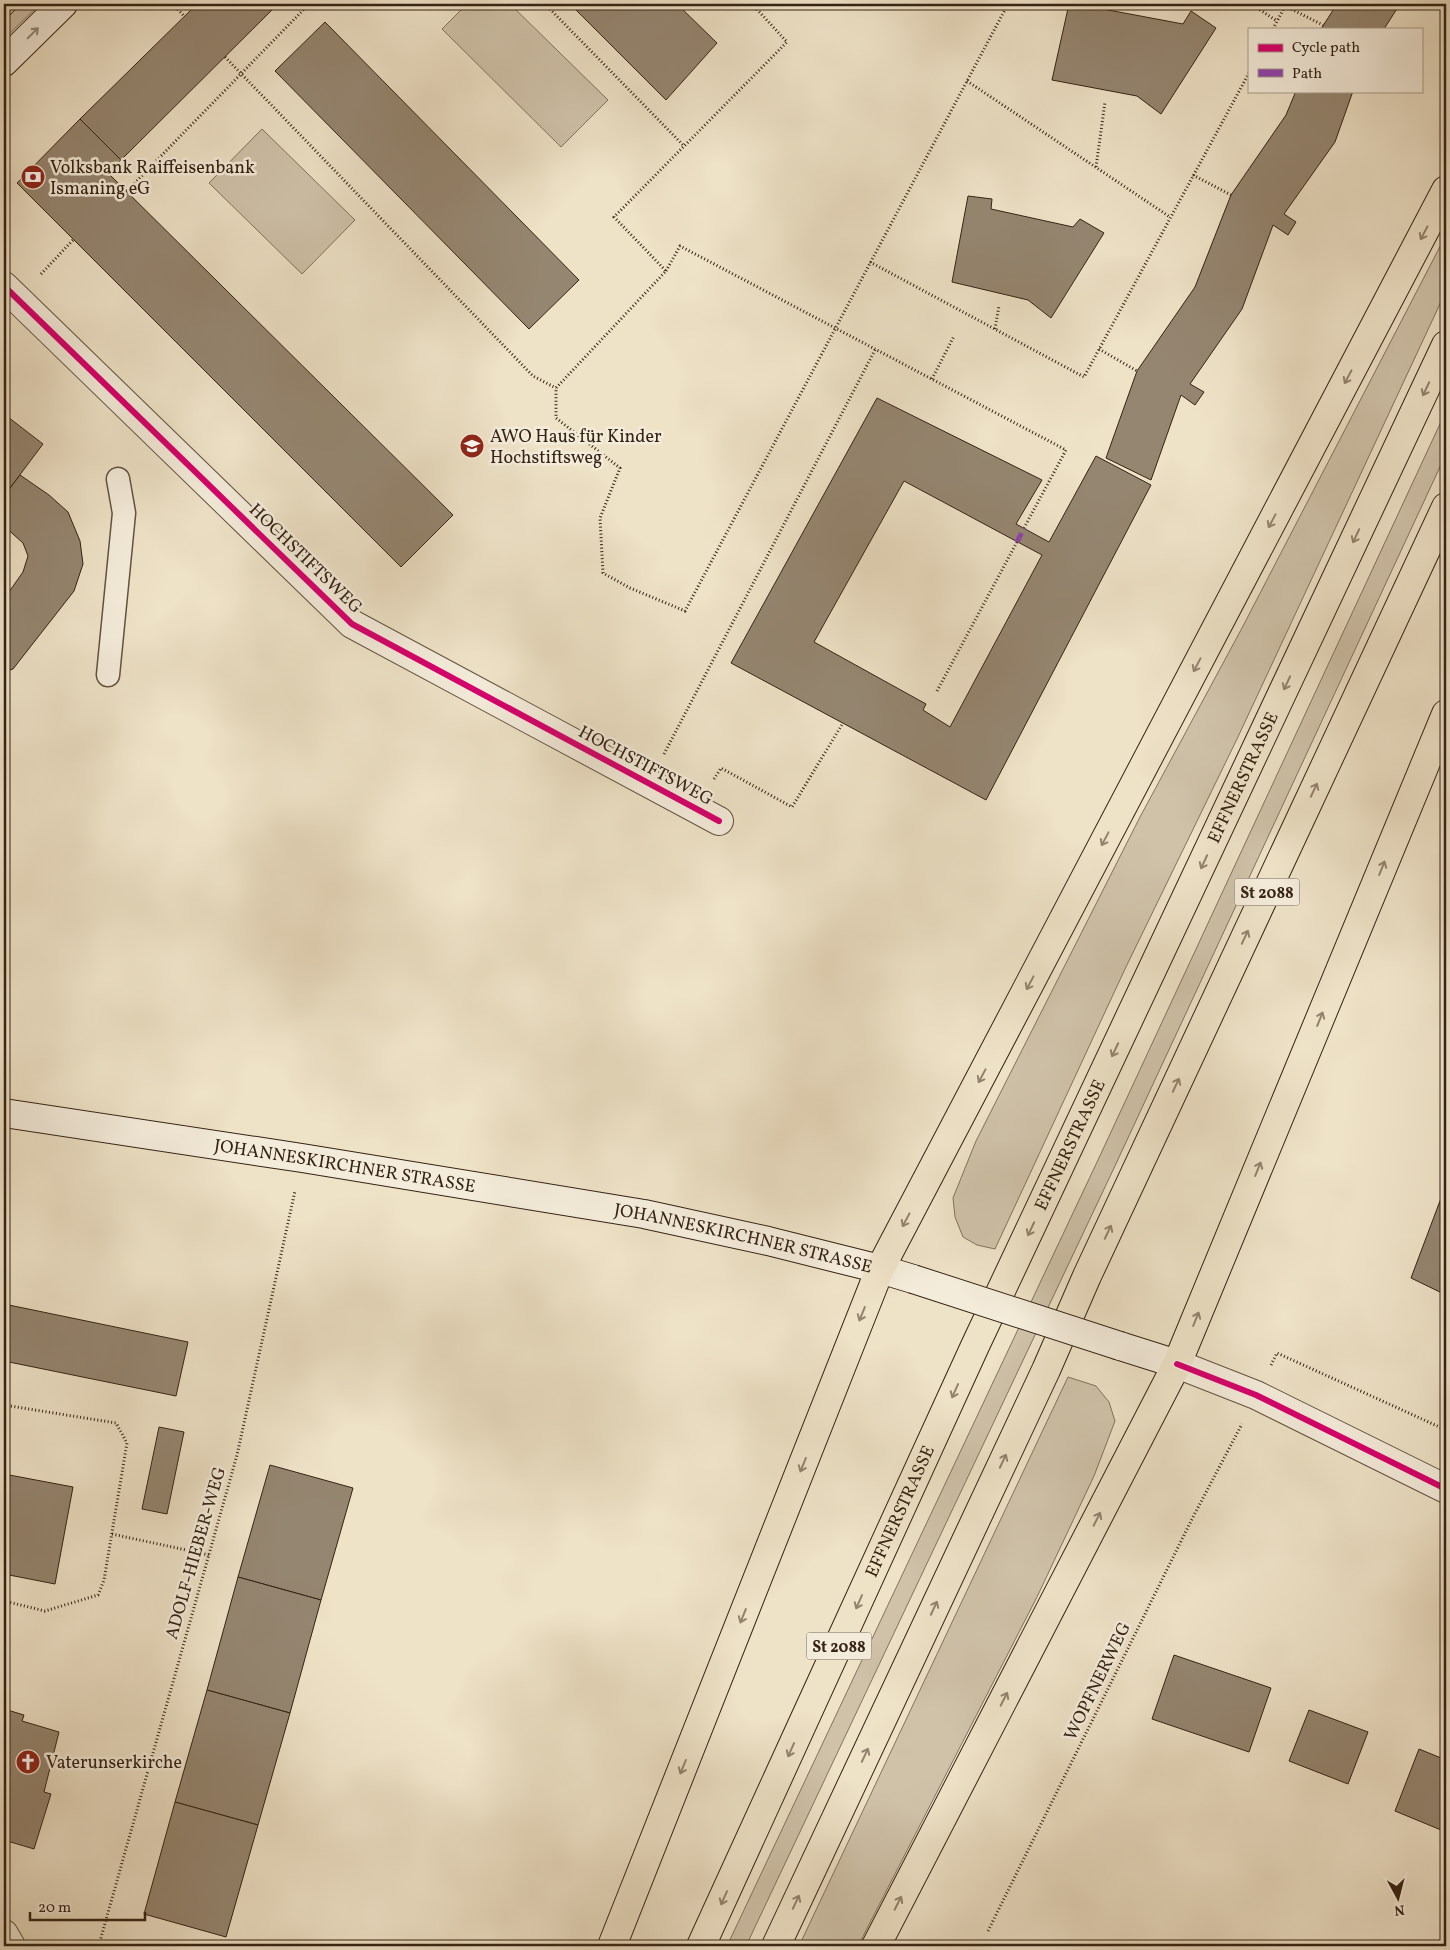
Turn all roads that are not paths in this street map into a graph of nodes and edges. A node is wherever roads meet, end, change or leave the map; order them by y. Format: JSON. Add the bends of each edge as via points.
{"nodes":[{"id":1,"x":63,"y":4,"type":"edge"},
{"id":2,"x":4,"y":62,"type":"edge"},
{"id":3,"x":1446,"y":190,"type":"edge"},
{"id":4,"x":10,"y":292,"type":"edge"},
{"id":5,"x":1446,"y":345,"type":"edge"},
{"id":6,"x":118,"y":479,"type":"dead end"},
{"id":7,"x":1446,"y":507,"type":"edge"},
{"id":8,"x":108,"y":675,"type":"dead end"},
{"id":9,"x":1446,"y":714,"type":"edge"},
{"id":10,"x":708,"y":815,"type":"road end"},
{"id":11,"x":4,"y":1113,"type":"edge"},
{"id":12,"x":880,"y":1269,"type":"junction"},
{"id":13,"x":1177,"y":1364,"type":"junction"},
{"id":14,"x":1446,"y":1489,"type":"edge"},
{"id":15,"x":4,"y":1934,"type":"edge"},
{"id":16,"x":11,"y":1946,"type":"edge"},
{"id":17,"x":612,"y":1946,"type":"edge"},
{"id":18,"x":702,"y":1946,"type":"edge"},
{"id":19,"x":776,"y":1946,"type":"edge"},
{"id":20,"x":876,"y":1946,"type":"edge"}],
"edges":[{"from":2,"to":1,"type":"main road","one_way":true},
{"from":3,"to":12,"type":"highway","one_way":true},
{"from":4,"to":10,"type":"main road","name":"HOCHSTIFTSWEG","via":[[352,624]]},
{"from":5,"to":18,"type":"highway","name":"EFFNERSTRASSE","number":"St 2088","one_way":true,"via":[[975,1346]]},
{"from":6,"to":8,"type":"lane","via":[[124,513]]},
{"from":19,"to":7,"type":"highway","number":"St 2088","one_way":true},
{"from":13,"to":9,"type":"highway","one_way":true},
{"from":11,"to":12,"type":"main road","name":"JOHANNESKIRCHNER STRASSE","via":[[644,1214]]},
{"from":12,"to":13,"type":"main road","name":"JOHANNESKIRCHNER STRASSE","bridge":true},
{"from":12,"to":17,"type":"highway","one_way":true},
{"from":13,"to":14,"type":"main road","name":"JOHANNESKIRCHNER STRASSE","via":[[1256,1395]]},
{"from":20,"to":13,"type":"highway","one_way":true},
{"from":15,"to":16,"type":"main road"}]}
